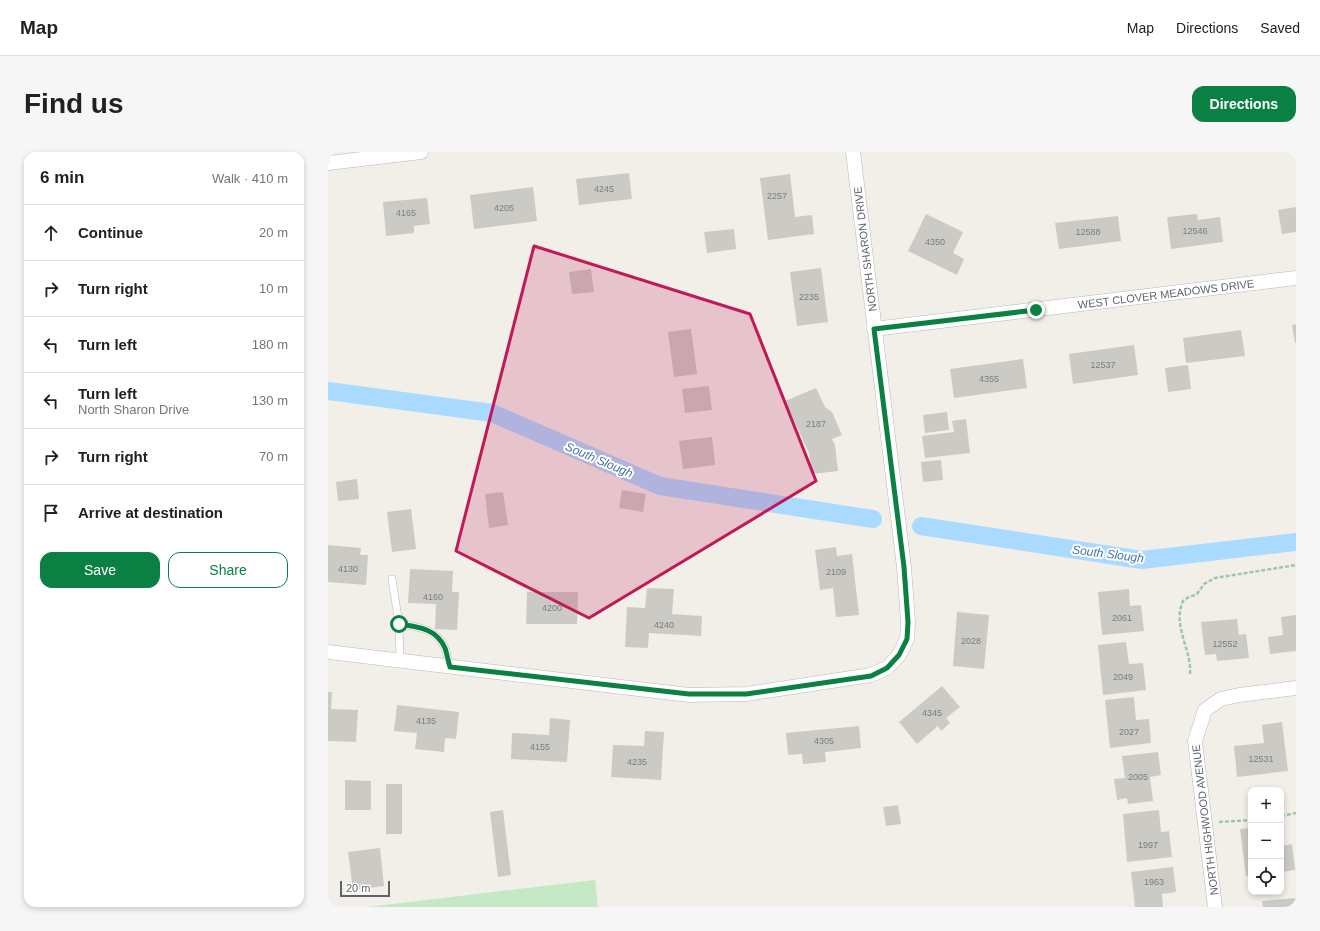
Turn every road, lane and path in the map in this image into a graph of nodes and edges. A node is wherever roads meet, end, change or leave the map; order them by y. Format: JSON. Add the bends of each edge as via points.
{"nodes":[{"id":1,"x":421,"y":152,"type":"edge"},
{"id":2,"x":853,"y":152,"type":"edge"},
{"id":3,"x":328,"y":163,"type":"edge"},
{"id":4,"x":1296,"y":278,"type":"edge"},
{"id":5,"x":874,"y":329,"type":"junction"},
{"id":6,"x":1296,"y":565,"type":"edge"},
{"id":7,"x":392,"y":579,"type":"dead end"},
{"id":8,"x":399,"y":624,"type":"junction"},
{"id":9,"x":328,"y":652,"type":"edge"},
{"id":10,"x":400,"y":661,"type":"junction"},
{"id":11,"x":450,"y":667,"type":"junction"},
{"id":12,"x":1190,"y":674,"type":"dead end"},
{"id":13,"x":1296,"y":688,"type":"edge"},
{"id":14,"x":1296,"y":812,"type":"edge"},
{"id":15,"x":1284,"y":815,"type":"edge"},
{"id":16,"x":1248,"y":820,"type":"edge"},
{"id":17,"x":1216,"y":822,"type":"dead end"},
{"id":18,"x":1215,"y":907,"type":"edge"}],
"edges":[{"from":1,"to":3,"type":"street"},
{"from":2,"to":5,"type":"street","name":"NORTH SHARON DRIVE"},
{"from":4,"to":5,"type":"street","name":"WEST CLOVER MEADOWS DRIVE"},
{"from":5,"to":11,"type":"street","name":"NORTH SHARON DRIVE","via":[[905,575],[908,622],[907,639],[899,655],[887,668],[871,676],[746,694],[689,694]]},
{"from":6,"to":12,"type":"path","via":[[1215,578],[1204,584],[1197,594],[1183,601],[1181,629],[1188,650]]},
{"from":7,"to":8,"type":"lane"},
{"from":8,"to":10,"type":"lane"},
{"from":8,"to":11,"type":"lane","via":[[428,629],[445,648]]},
{"from":9,"to":10,"type":"street"},
{"from":10,"to":11,"type":"street"},
{"from":13,"to":18,"type":"street","name":"NORTH HIGHWOOD AVENUE","via":[[1221,699],[1205,710],[1195,741]]},
{"from":14,"to":15,"type":"path"},
{"from":16,"to":17,"type":"path"}]}
